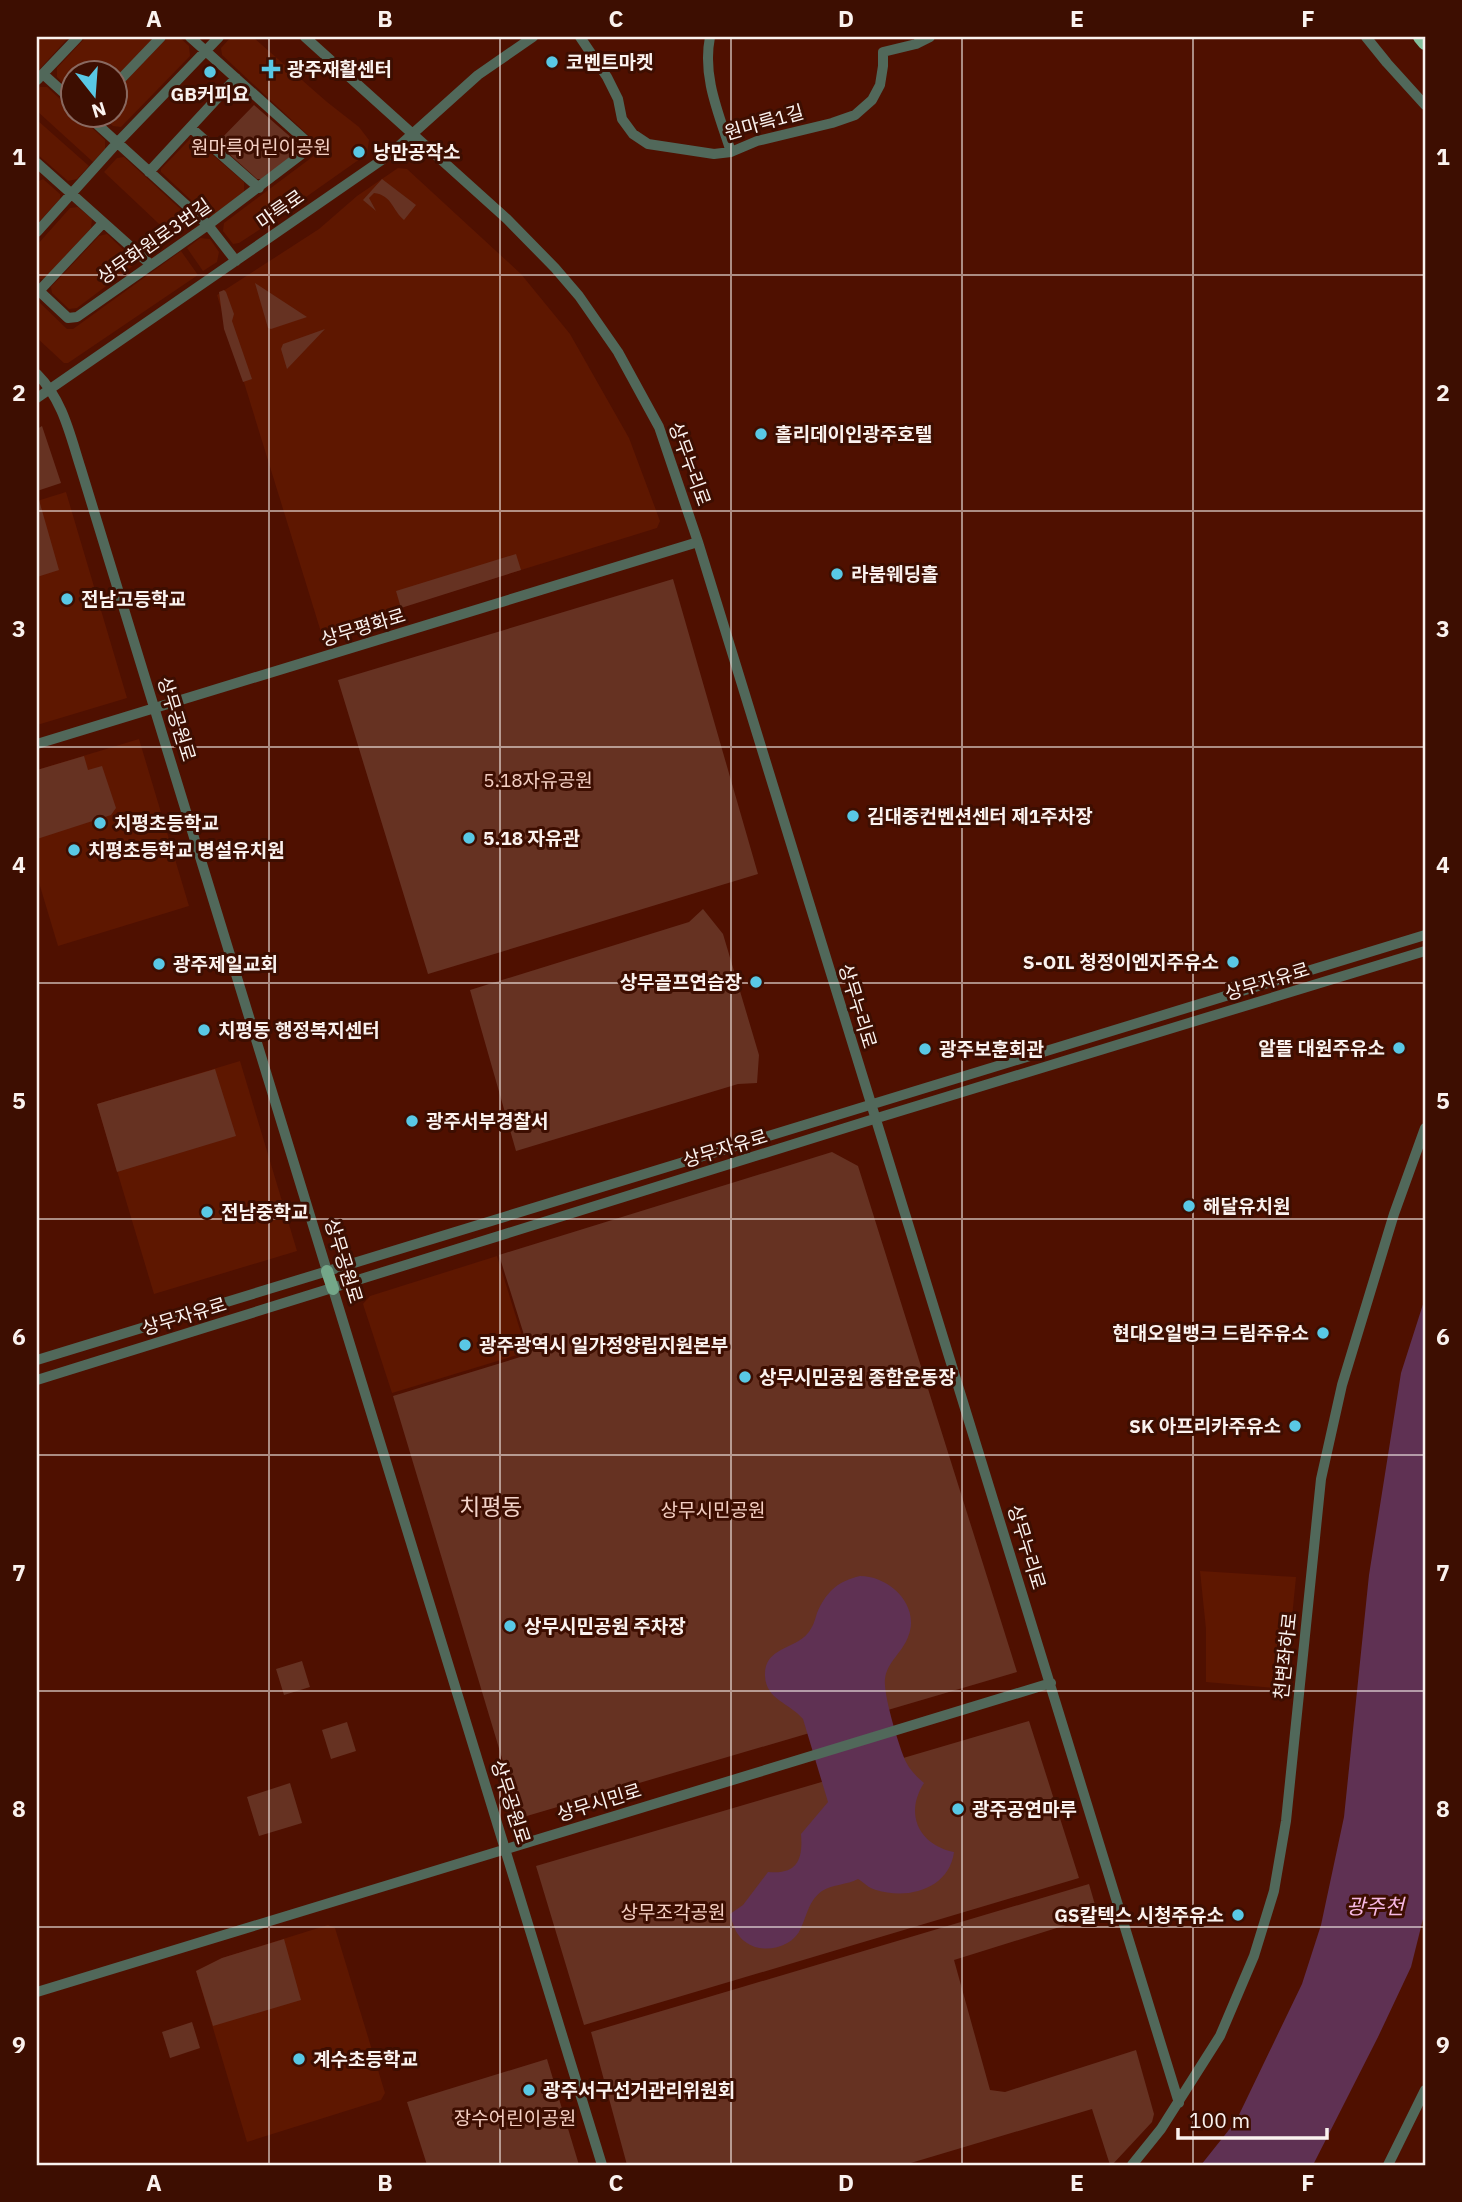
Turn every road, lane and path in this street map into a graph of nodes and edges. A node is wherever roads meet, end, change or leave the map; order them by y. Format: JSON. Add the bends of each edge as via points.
{"nodes":[{"id":1,"x":78,"y":37,"type":"edge"},
{"id":2,"x":160,"y":37,"type":"edge"},
{"id":3,"x":190,"y":37,"type":"edge"},
{"id":4,"x":219,"y":37,"type":"edge"},
{"id":5,"x":305,"y":37,"type":"edge"},
{"id":6,"x":533,"y":37,"type":"edge"},
{"id":7,"x":580,"y":37,"type":"edge"},
{"id":8,"x":710,"y":37,"type":"edge"},
{"id":9,"x":930,"y":37,"type":"edge"},
{"id":10,"x":1366,"y":37,"type":"edge"},
{"id":11,"x":1420,"y":37,"type":"edge"},
{"id":12,"x":1425,"y":43,"type":"edge"},
{"id":13,"x":205,"y":51,"type":"junction"},
{"id":14,"x":130,"y":69,"type":"edge"},
{"id":15,"x":40,"y":77,"type":"edge"},
{"id":16,"x":236,"y":78,"type":"junction"},
{"id":17,"x":60,"y":92,"type":"edge"},
{"id":18,"x":1425,"y":105,"type":"edge"},
{"id":19,"x":191,"y":128,"type":"junction"},
{"id":20,"x":103,"y":130,"type":"edge"},
{"id":21,"x":412,"y":134,"type":"junction"},
{"id":22,"x":117,"y":143,"type":"junction"},
{"id":23,"x":731,"y":152,"type":"junction"},
{"id":24,"x":38,"y":166,"type":"edge"},
{"id":25,"x":149,"y":172,"type":"junction"},
{"id":26,"x":259,"y":188,"type":"junction"},
{"id":27,"x":71,"y":194,"type":"junction"},
{"id":28,"x":103,"y":223,"type":"junction"},
{"id":29,"x":208,"y":225,"type":"junction"},
{"id":30,"x":37,"y":232,"type":"edge"},
{"id":31,"x":236,"y":261,"type":"junction"},
{"id":32,"x":150,"y":264,"type":"junction"},
{"id":33,"x":38,"y":290,"type":"edge"},
{"id":34,"x":37,"y":374,"type":"edge"},
{"id":35,"x":51,"y":388,"type":"junction"},
{"id":36,"x":37,"y":398,"type":"edge"},
{"id":37,"x":698,"y":542,"type":"junction"},
{"id":38,"x":153,"y":709,"type":"junction"},
{"id":39,"x":37,"y":744,"type":"edge"},
{"id":40,"x":1425,"y":935,"type":"edge"},
{"id":41,"x":1425,"y":951,"type":"edge"},
{"id":42,"x":870,"y":1104,"type":"junction"},
{"id":43,"x":874,"y":1119,"type":"junction"},
{"id":44,"x":1425,"y":1128,"type":"edge"},
{"id":45,"x":327,"y":1271,"type":"junction"},
{"id":46,"x":332,"y":1289,"type":"junction"},
{"id":47,"x":37,"y":1360,"type":"edge"},
{"id":48,"x":37,"y":1380,"type":"edge"},
{"id":49,"x":1051,"y":1683,"type":"junction"},
{"id":50,"x":505,"y":1849,"type":"junction"},
{"id":51,"x":37,"y":1992,"type":"edge"},
{"id":52,"x":1425,"y":2090,"type":"edge"},
{"id":53,"x":1179,"y":2103,"type":"junction"},
{"id":54,"x":602,"y":2165,"type":"edge"},
{"id":55,"x":1132,"y":2165,"type":"edge"},
{"id":56,"x":1388,"y":2165,"type":"edge"}],
"edges":[{"from":1,"to":15,"type":"street"},
{"from":2,"to":14,"type":"street"},
{"from":3,"to":13,"type":"street","name":"상무화원로3번길"},
{"from":4,"to":13,"type":"street"},
{"from":5,"to":21,"type":"street","name":"상무누리로"},
{"from":6,"to":21,"type":"street","name":"마륵로","via":[[478,75]]},
{"from":7,"to":23,"type":"street","name":"원마륵1길","via":[[607,77],[622,119],[633,134],[648,144],[714,154]]},
{"from":8,"to":23,"type":"street","via":[[708,75]]},
{"from":9,"to":23,"type":"street","name":"원마륵1길","via":[[883,52],[880,85],[872,100],[855,114]]},
{"from":10,"to":18,"type":"street"},
{"from":11,"to":12,"type":"highway"},
{"from":13,"to":16,"type":"street","name":"상무화원로3번길"},
{"from":13,"to":22,"type":"street"},
{"from":15,"to":17,"type":"street"},
{"from":16,"to":19,"type":"street"},
{"from":16,"to":26,"type":"street","name":"상무화원로3번길","via":[[307,146],[301,157]]},
{"from":19,"to":25,"type":"street"},
{"from":19,"to":26,"type":"street"},
{"from":20,"to":22,"type":"street"},
{"from":21,"to":31,"type":"street","name":"마륵로","via":[[389,155]]},
{"from":21,"to":37,"type":"street","name":"상무누리로","via":[[507,219],[600,324],[659,427]]},
{"from":22,"to":25,"type":"street"},
{"from":22,"to":27,"type":"street"},
{"from":24,"to":27,"type":"street"},
{"from":25,"to":29,"type":"street"},
{"from":26,"to":29,"type":"street","name":"상무화원로3번길"},
{"from":27,"to":28,"type":"street"},
{"from":27,"to":30,"type":"street"},
{"from":28,"to":32,"type":"street"},
{"from":28,"to":33,"type":"street"},
{"from":29,"to":31,"type":"street"},
{"from":29,"to":32,"type":"street","name":"상무화원로3번길"},
{"from":31,"to":35,"type":"street","name":"마륵로"},
{"from":32,"to":33,"type":"street","name":"상무화원로3번길","via":[[77,317],[68,318]]},
{"from":34,"to":35,"type":"street","name":"상무공원로"},
{"from":35,"to":36,"type":"street","name":"마륵로"},
{"from":35,"to":38,"type":"street","name":"상무공원로","via":[[81,469]]},
{"from":37,"to":38,"type":"street","name":"상무평화로"},
{"from":37,"to":42,"type":"street","name":"상무누리로"},
{"from":38,"to":39,"type":"street","name":"상무평화로"},
{"from":38,"to":45,"type":"street","name":"상무공원로"},
{"from":40,"to":42,"type":"street","name":"상무자유로"},
{"from":41,"to":43,"type":"street","name":"상무자유로"},
{"from":42,"to":43,"type":"street","name":"상무누리로"},
{"from":42,"to":45,"type":"street","name":"상무자유로"},
{"from":43,"to":46,"type":"street","name":"상무자유로"},
{"from":43,"to":49,"type":"street","name":"상무누리로"},
{"from":44,"to":53,"type":"street","name":"천변좌하로","via":[[1346,1372],[1321,1479],[1286,1821],[1273,1891],[1254,1956],[1220,2036]]},
{"from":45,"to":46,"type":"main road","name":"상무공원로"},
{"from":45,"to":47,"type":"street","name":"상무자유로"},
{"from":46,"to":48,"type":"street","name":"상무자유로"},
{"from":46,"to":50,"type":"street","name":"상무공원로"},
{"from":49,"to":50,"type":"street","name":"상무시민로"},
{"from":49,"to":53,"type":"street","name":"상무누리로"},
{"from":50,"to":51,"type":"street","name":"상무시민로"},
{"from":50,"to":54,"type":"street","name":"상무공원로"},
{"from":52,"to":56,"type":"street"},
{"from":53,"to":55,"type":"street","name":"천변좌하로"}]}
